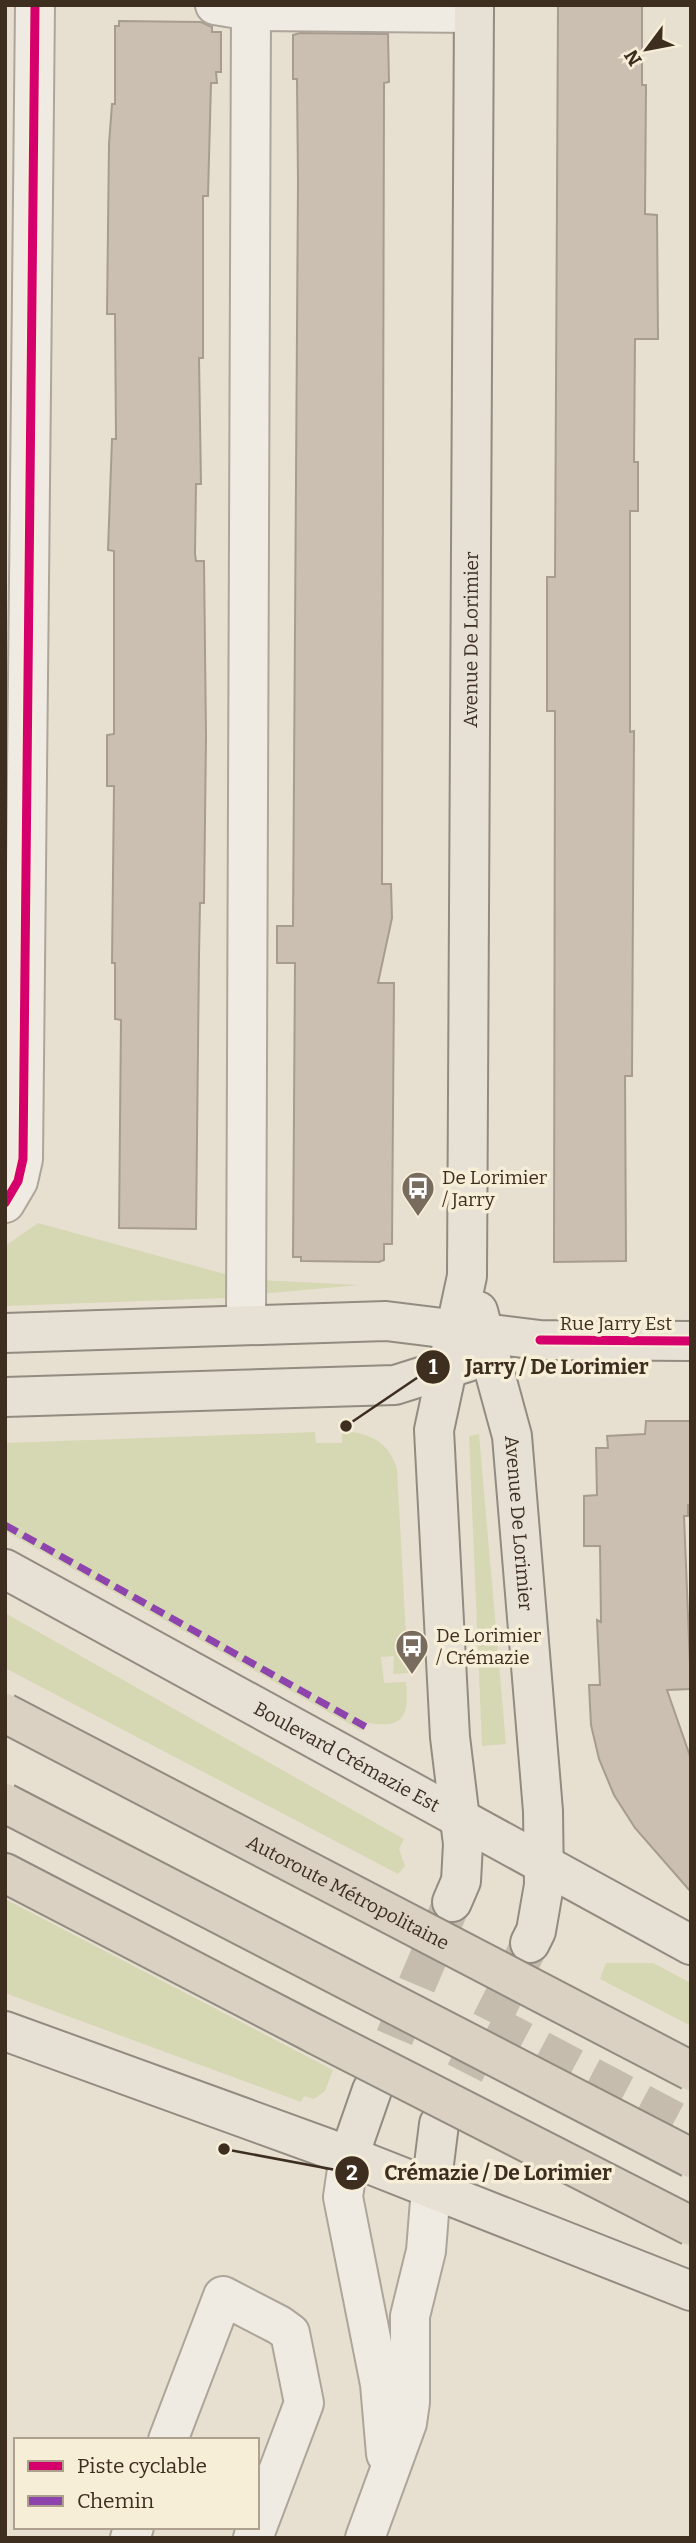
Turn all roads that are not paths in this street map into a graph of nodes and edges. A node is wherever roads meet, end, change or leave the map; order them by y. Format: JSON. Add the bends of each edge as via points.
{"nodes":[{"id":1,"x":32,"y":6,"type":"edge"},
{"id":2,"x":233,"y":8,"type":"edge"},
{"id":3,"x":474,"y":9,"type":"edge"},
{"id":4,"x":7,"y":1202,"type":"edge"},
{"id":5,"x":246,"y":1324,"type":"junction"},
{"id":6,"x":5,"y":1333,"type":"edge"},
{"id":7,"x":477,"y":1339,"type":"junction"},
{"id":8,"x":691,"y":1341,"type":"edge"},
{"id":9,"x":447,"y":1368,"type":"junction"},
{"id":10,"x":5,"y":1397,"type":"edge"},
{"id":11,"x":5,"y":1569,"type":"edge"},
{"id":12,"x":5,"y":1713,"type":"edge"},
{"id":13,"x":5,"y":1803,"type":"edge"},
{"id":14,"x":460,"y":1820,"type":"junction"},
{"id":15,"x":544,"y":1864,"type":"junction"},
{"id":16,"x":5,"y":1874,"type":"edge"},
{"id":17,"x":452,"y":1902,"type":"tunnel mouth"},
{"id":18,"x":530,"y":1943,"type":"tunnel mouth"},
{"id":19,"x":691,"y":1945,"type":"edge"},
{"id":20,"x":5,"y":2031,"type":"edge"},
{"id":21,"x":691,"y":2071,"type":"edge"},
{"id":22,"x":372,"y":2090,"type":"tunnel mouth"},
{"id":23,"x":439,"y":2124,"type":"tunnel mouth"},
{"id":24,"x":349,"y":2157,"type":"junction"},
{"id":25,"x":691,"y":2158,"type":"edge"},
{"id":26,"x":431,"y":2188,"type":"junction"},
{"id":27,"x":691,"y":2227,"type":"edge"},
{"id":28,"x":691,"y":2291,"type":"edge"},
{"id":29,"x":169,"y":2438,"type":"edge"},
{"id":30,"x":383,"y":2488,"type":"junction"},
{"id":31,"x":259,"y":2522,"type":"edge"},
{"id":32,"x":365,"y":2538,"type":"edge"}],
"edges":[{"from":1,"to":4,"type":"street","via":[[23,1159]]},
{"from":2,"to":3,"type":"street"},
{"from":2,"to":5,"type":"street"},
{"from":3,"to":7,"type":"main road","name":"Avenue De Lorimier","via":[[467,1276]]},
{"from":5,"to":6,"type":"main road","name":"Rue Jarry Est"},
{"from":5,"to":7,"type":"main road","name":"Rue Jarry Est","via":[[386,1321]]},
{"from":7,"to":8,"type":"main road","name":"Rue Jarry Est"},
{"from":7,"to":9,"type":"main road","name":"Avenue De Lorimier"},
{"from":7,"to":15,"type":"main road","name":"Avenue De Lorimier","via":[[512,1436]]},
{"from":9,"to":10,"type":"main road","via":[[375,1387]]},
{"from":9,"to":14,"type":"main road","name":"Avenue De Lorimier","via":[[434,1430],[449,1725]]},
{"from":11,"to":14,"type":"main road","name":"Boulevard Crémazie Est"},
{"from":12,"to":21,"type":"highway","name":"Autoroute Métropolitaine","bridge":true},
{"from":13,"to":25,"type":"highway","bridge":true},
{"from":14,"to":15,"type":"main road","name":"Boulevard Crémazie Est"},
{"from":14,"to":17,"type":"main road","name":"Avenue De Lorimier","via":[[463,1865]]},
{"from":15,"to":18,"type":"main road","name":"Avenue De Lorimier","via":[[541,1911]]},
{"from":15,"to":19,"type":"main road","name":"Boulevard Crémazie Est"},
{"from":16,"to":27,"type":"highway","bridge":true},
{"from":20,"to":24,"type":"main road"},
{"from":22,"to":24,"type":"main road"},
{"from":23,"to":26,"type":"main road"},
{"from":24,"to":26,"type":"main road"},
{"from":24,"to":30,"type":"street","via":[[343,2197],[384,2409],[387,2464]]},
{"from":26,"to":28,"type":"main road"},
{"from":26,"to":30,"type":"street","via":[[426,2251],[410,2316],[407,2423]]},
{"from":29,"to":31,"type":"street","via":[[223,2296],[290,2333],[303,2403]]},
{"from":30,"to":32,"type":"street"}]}
